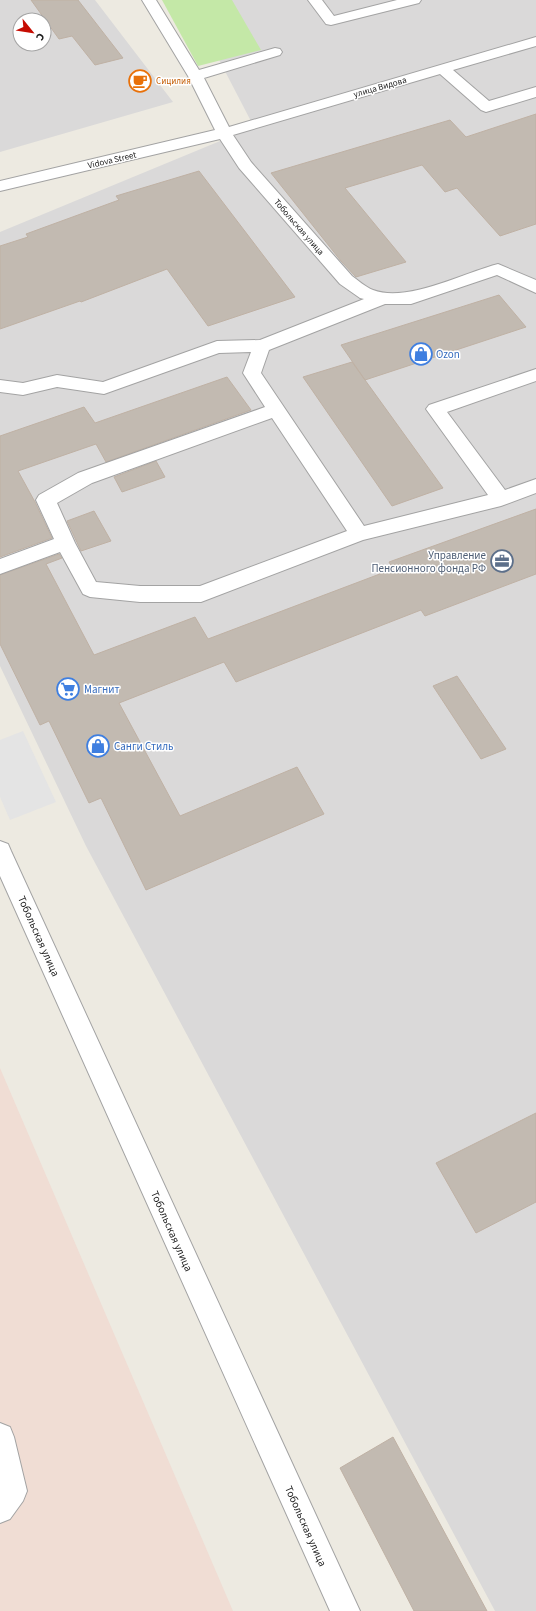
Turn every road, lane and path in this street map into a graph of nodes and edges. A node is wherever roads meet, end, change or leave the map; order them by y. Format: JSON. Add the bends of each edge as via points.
{"nodes":[{"id":1,"x":149,"y":0,"type":"edge"},
{"id":2,"x":315,"y":0,"type":"edge"},
{"id":3,"x":414,"y":0,"type":"edge"},
{"id":4,"x":536,"y":41,"type":"edge"},
{"id":5,"x":275,"y":52,"type":"dead end"},
{"id":6,"x":442,"y":68,"type":"junction"},
{"id":7,"x":195,"y":76,"type":"junction"},
{"id":8,"x":536,"y":92,"type":"edge"},
{"id":9,"x":224,"y":133,"type":"junction"},
{"id":10,"x":0,"y":186,"type":"edge"},
{"id":11,"x":536,"y":287,"type":"edge"},
{"id":12,"x":383,"y":298,"type":"junction"},
{"id":13,"x":262,"y":346,"type":"junction"},
{"id":14,"x":536,"y":375,"type":"edge"},
{"id":15,"x":0,"y":386,"type":"edge"},
{"id":16,"x":276,"y":410,"type":"junction"},
{"id":17,"x":536,"y":486,"type":"edge"},
{"id":18,"x":501,"y":499,"type":"junction"},
{"id":19,"x":359,"y":534,"type":"junction"},
{"id":20,"x":65,"y":542,"type":"junction"},
{"id":21,"x":0,"y":567,"type":"edge"},
{"id":22,"x":0,"y":851,"type":"edge"},
{"id":23,"x":0,"y":1437,"type":"edge"},
{"id":24,"x":0,"y":1509,"type":"edge"},
{"id":25,"x":345,"y":1611,"type":"edge"}],
"edges":[{"from":1,"to":7,"type":"street","name":"Тобольская улица"},
{"from":2,"to":3,"type":"street","via":[[331,21]]},
{"from":4,"to":6,"type":"street","name":"улица Видова"},
{"from":5,"to":7,"type":"street"},
{"from":6,"to":8,"type":"street","via":[[486,108]]},
{"from":6,"to":9,"type":"street","name":"улица Видова"},
{"from":7,"to":9,"type":"street","name":"Тобольская улица"},
{"from":9,"to":10,"type":"street","name":"Vidova Street"},
{"from":9,"to":12,"type":"street","name":"Тобольская улица","via":[[245,165],[346,280],[366,294]]},
{"from":11,"to":12,"type":"street","name":"Тобольская улица","via":[[498,269],[411,298]]},
{"from":12,"to":13,"type":"street"},
{"from":13,"to":15,"type":"street","via":[[217,347],[104,388],[58,381],[24,389]]},
{"from":13,"to":16,"type":"street","via":[[252,373]]},
{"from":14,"to":18,"type":"street","via":[[435,409]]},
{"from":16,"to":19,"type":"street"},
{"from":16,"to":20,"type":"street","via":[[85,478],[46,500]]},
{"from":17,"to":18,"type":"street"},
{"from":18,"to":19,"type":"street"},
{"from":19,"to":20,"type":"street","via":[[201,594],[140,594],[90,589]]},
{"from":20,"to":21,"type":"street"},
{"from":22,"to":25,"type":"street","name":"Тобольская улица"},
{"from":23,"to":24,"type":"street","via":[[14,1491]]}]}
